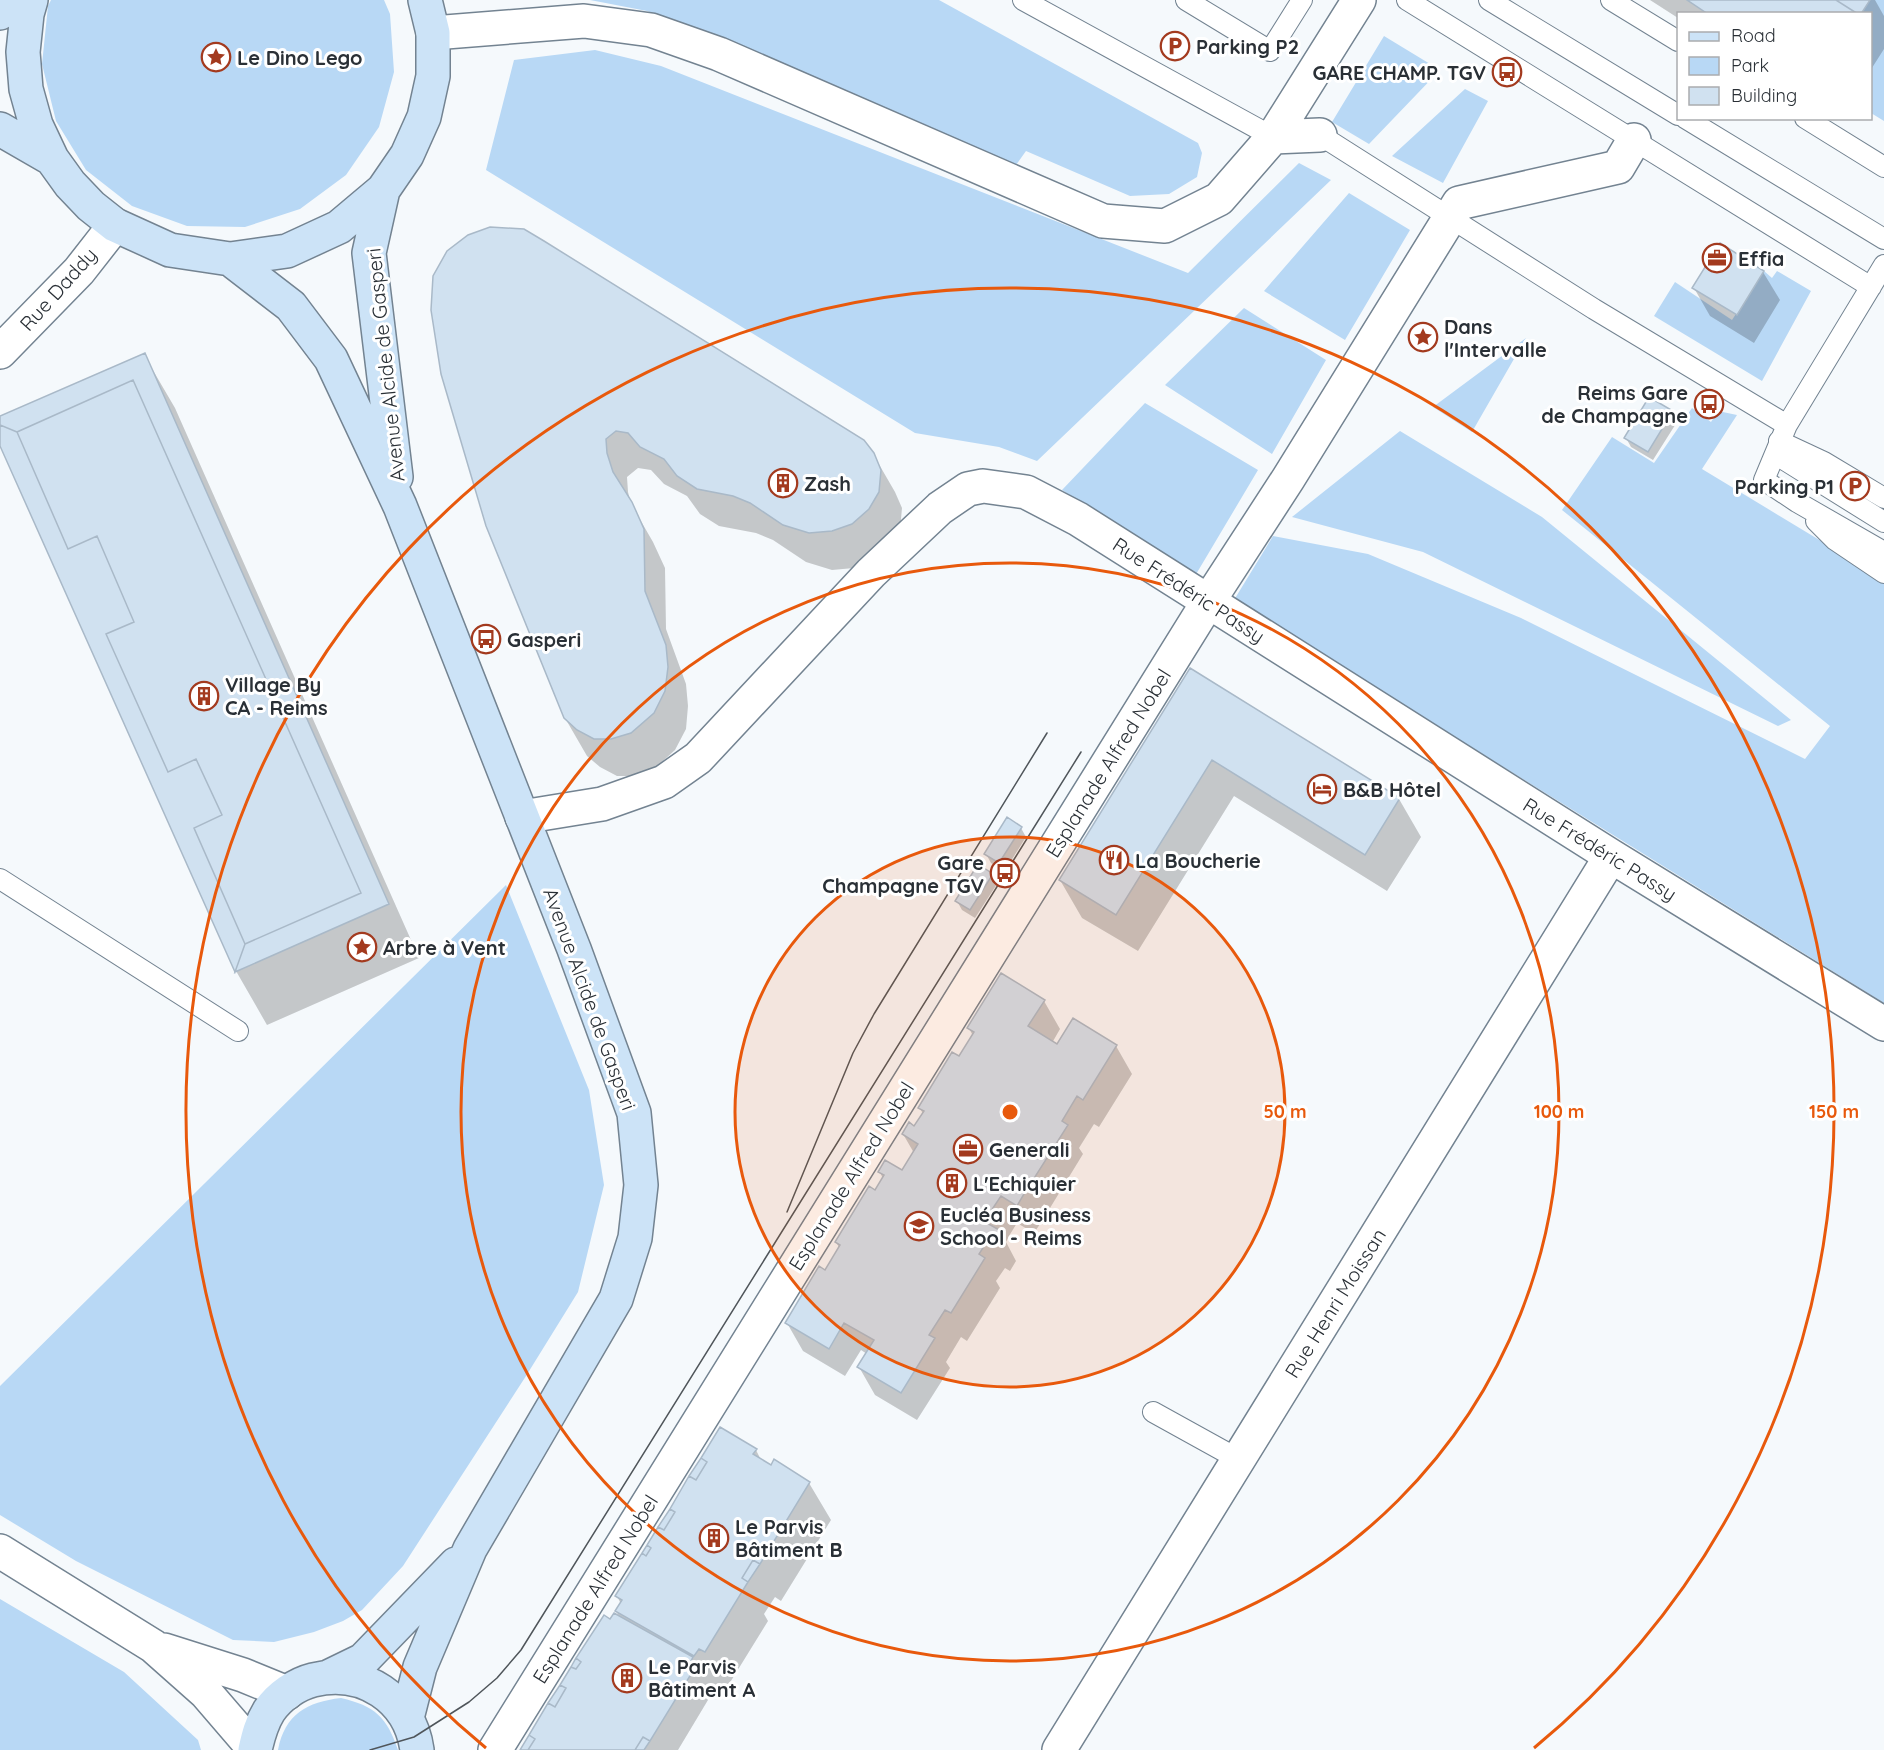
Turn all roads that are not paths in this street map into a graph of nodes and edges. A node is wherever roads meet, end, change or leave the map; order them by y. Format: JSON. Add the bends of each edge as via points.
{"nodes":[{"id":1,"x":14,"y":0,"type":"edge"},
{"id":2,"x":31,"y":0,"type":"edge"},
{"id":3,"x":425,"y":0,"type":"edge"},
{"id":4,"x":1023,"y":0,"type":"edge"},
{"id":5,"x":1186,"y":0,"type":"edge"},
{"id":6,"x":1302,"y":0,"type":"edge"},
{"id":7,"x":1359,"y":0,"type":"edge"},
{"id":8,"x":1407,"y":0,"type":"edge"},
{"id":9,"x":1489,"y":0,"type":"edge"},
{"id":10,"x":1611,"y":0,"type":"edge"},
{"id":11,"x":0,"y":13,"type":"edge"},
{"id":12,"x":433,"y":33,"type":"junction"},
{"id":13,"x":1677,"y":40,"type":"edge"},
{"id":14,"x":1677,"y":114,"type":"edge"},
{"id":15,"x":1687,"y":120,"type":"edge"},
{"id":16,"x":1808,"y":120,"type":"edge"},
{"id":17,"x":0,"y":129,"type":"edge"},
{"id":18,"x":1320,"y":135,"type":"joint"},
{"id":19,"x":1273,"y":137,"type":"junction"},
{"id":20,"x":1634,"y":140,"type":"junction"},
{"id":21,"x":52,"y":159,"type":"junction"},
{"id":22,"x":1884,"y":167,"type":"edge"},
{"id":23,"x":382,"y":190,"type":"junction"},
{"id":24,"x":1449,"y":218,"type":"junction"},
{"id":25,"x":115,"y":225,"type":"junction"},
{"id":26,"x":1884,"y":239,"type":"edge"},
{"id":27,"x":230,"y":259,"type":"junction"},
{"id":28,"x":1884,"y":265,"type":"edge"},
{"id":29,"x":1871,"y":287,"type":"junction"},
{"id":30,"x":0,"y":352,"type":"edge"},
{"id":31,"x":1780,"y":440,"type":"junction"},
{"id":32,"x":1884,"y":498,"type":"edge"},
{"id":33,"x":1797,"y":502,"type":"junction"},
{"id":34,"x":400,"y":506,"type":"junction"},
{"id":35,"x":1884,"y":522,"type":"edge"},
{"id":36,"x":1884,"y":552,"type":"edge"},
{"id":37,"x":1884,"y":573,"type":"edge"},
{"id":38,"x":1208,"y":602,"type":"junction"},
{"id":39,"x":522,"y":817,"type":"junction"},
{"id":40,"x":1611,"y":856,"type":"junction"},
{"id":41,"x":0,"y":879,"type":"edge"},
{"id":42,"x":1884,"y":1024,"type":"edge"},
{"id":43,"x":238,"y":1031,"type":"dead end"},
{"id":44,"x":1153,"y":1412,"type":"dead end"},
{"id":45,"x":1238,"y":1460,"type":"junction"},
{"id":46,"x":470,"y":1550,"type":"junction"},
{"id":47,"x":0,"y":1551,"type":"edge"},
{"id":48,"x":153,"y":1646,"type":"junction"},
{"id":49,"x":328,"y":1677,"type":"junction"},
{"id":50,"x":287,"y":1693,"type":"junction"},
{"id":51,"x":407,"y":1718,"type":"junction"},
{"id":52,"x":255,"y":1750,"type":"edge"},
{"id":53,"x":417,"y":1750,"type":"edge"},
{"id":54,"x":495,"y":1750,"type":"edge"},
{"id":55,"x":1059,"y":1750,"type":"edge"}],
"edges":[{"from":1,"to":11,"type":"street"},
{"from":2,"to":21,"type":"street","via":[[23,52],[26,89],[36,125]]},
{"from":3,"to":12,"type":"street"},
{"from":4,"to":19,"type":"lane"},
{"from":5,"to":6,"type":"lane","via":[[1270,51]]},
{"from":7,"to":19,"type":"street"},
{"from":8,"to":20,"type":"lane"},
{"from":9,"to":14,"type":"lane"},
{"from":10,"to":13,"type":"lane"},
{"from":12,"to":19,"type":"street","via":[[585,21],[651,30],[719,54],[1103,221],[1166,226],[1219,199]]},
{"from":12,"to":23,"type":"street","via":[[433,75],[424,117],[407,156]]},
{"from":15,"to":26,"type":"lane"},
{"from":16,"to":22,"type":"lane"},
{"from":17,"to":21,"type":"street"},
{"from":18,"to":19,"type":"street"},
{"from":18,"to":24,"type":"lane"},
{"from":20,"to":24,"type":"street","name":"Esplanade Alfred Nobel","via":[[1618,167],[1459,203]]},
{"from":20,"to":29,"type":"lane"},
{"from":21,"to":25,"type":"street","via":[[70,184]]},
{"from":23,"to":27,"type":"street","via":[[339,227],[287,251]]},
{"from":23,"to":34,"type":"street","name":"Avenue Alcide de Gasperi","via":[[369,253]]},
{"from":24,"to":31,"type":"lane","via":[[1594,309]]},
{"from":24,"to":38,"type":"street","name":"Esplanade Alfred Nobel"},
{"from":25,"to":27,"type":"street","via":[[170,250]]},
{"from":25,"to":30,"type":"street","name":"Rue Daddy","via":[[79,271]]},
{"from":27,"to":34,"type":"street","name":"Avenue Alcide de Gasperi","via":[[291,306],[331,359]]},
{"from":28,"to":29,"type":"lane"},
{"from":29,"to":31,"type":"lane"},
{"from":31,"to":32,"type":"lane"},
{"from":31,"to":33,"type":"lane","via":[[1764,480]]},
{"from":31,"to":35,"type":"lane"},
{"from":33,"to":36,"type":"lane"},
{"from":33,"to":37,"type":"lane","via":[[1835,540]]},
{"from":34,"to":39,"type":"street","name":"Avenue Alcide de Gasperi"},
{"from":38,"to":39,"type":"street","name":"Rue Frédéric Passy","via":[[1078,519],[1026,492],[983,486],[968,489],[940,508],[871,573],[699,759],[664,782],[602,804]]},
{"from":38,"to":40,"type":"street","name":"Rue Frédéric Passy"},
{"from":38,"to":54,"type":"street","name":"Esplanade Alfred Nobel"},
{"from":39,"to":46,"type":"street","name":"Avenue Alcide de Gasperi","via":[[634,1113],[641,1185],[635,1238],[616,1299]]},
{"from":40,"to":42,"type":"street","name":"Rue Frédéric Passy"},
{"from":40,"to":45,"type":"street","name":"Rue Henri Moissan"},
{"from":41,"to":43,"type":"lane"},
{"from":44,"to":45,"type":"lane"},
{"from":45,"to":55,"type":"street","name":"Rue Henri Moissan"},
{"from":46,"to":49,"type":"street","name":"Avenue Alcide de Gasperi","via":[[363,1660]]},
{"from":46,"to":51,"type":"street","name":"Avenue Alcide de Gasperi","via":[[420,1667]]},
{"from":47,"to":48,"type":"street"},
{"from":48,"to":50,"type":"street"},
{"from":48,"to":52,"type":"street","via":[[206,1694]]},
{"from":49,"to":50,"type":"street","via":[[303,1683]]},
{"from":49,"to":51,"type":"street","via":[[370,1684],[390,1696]]},
{"from":50,"to":52,"type":"street","via":[[270,1710]]},
{"from":51,"to":53,"type":"street"}]}
